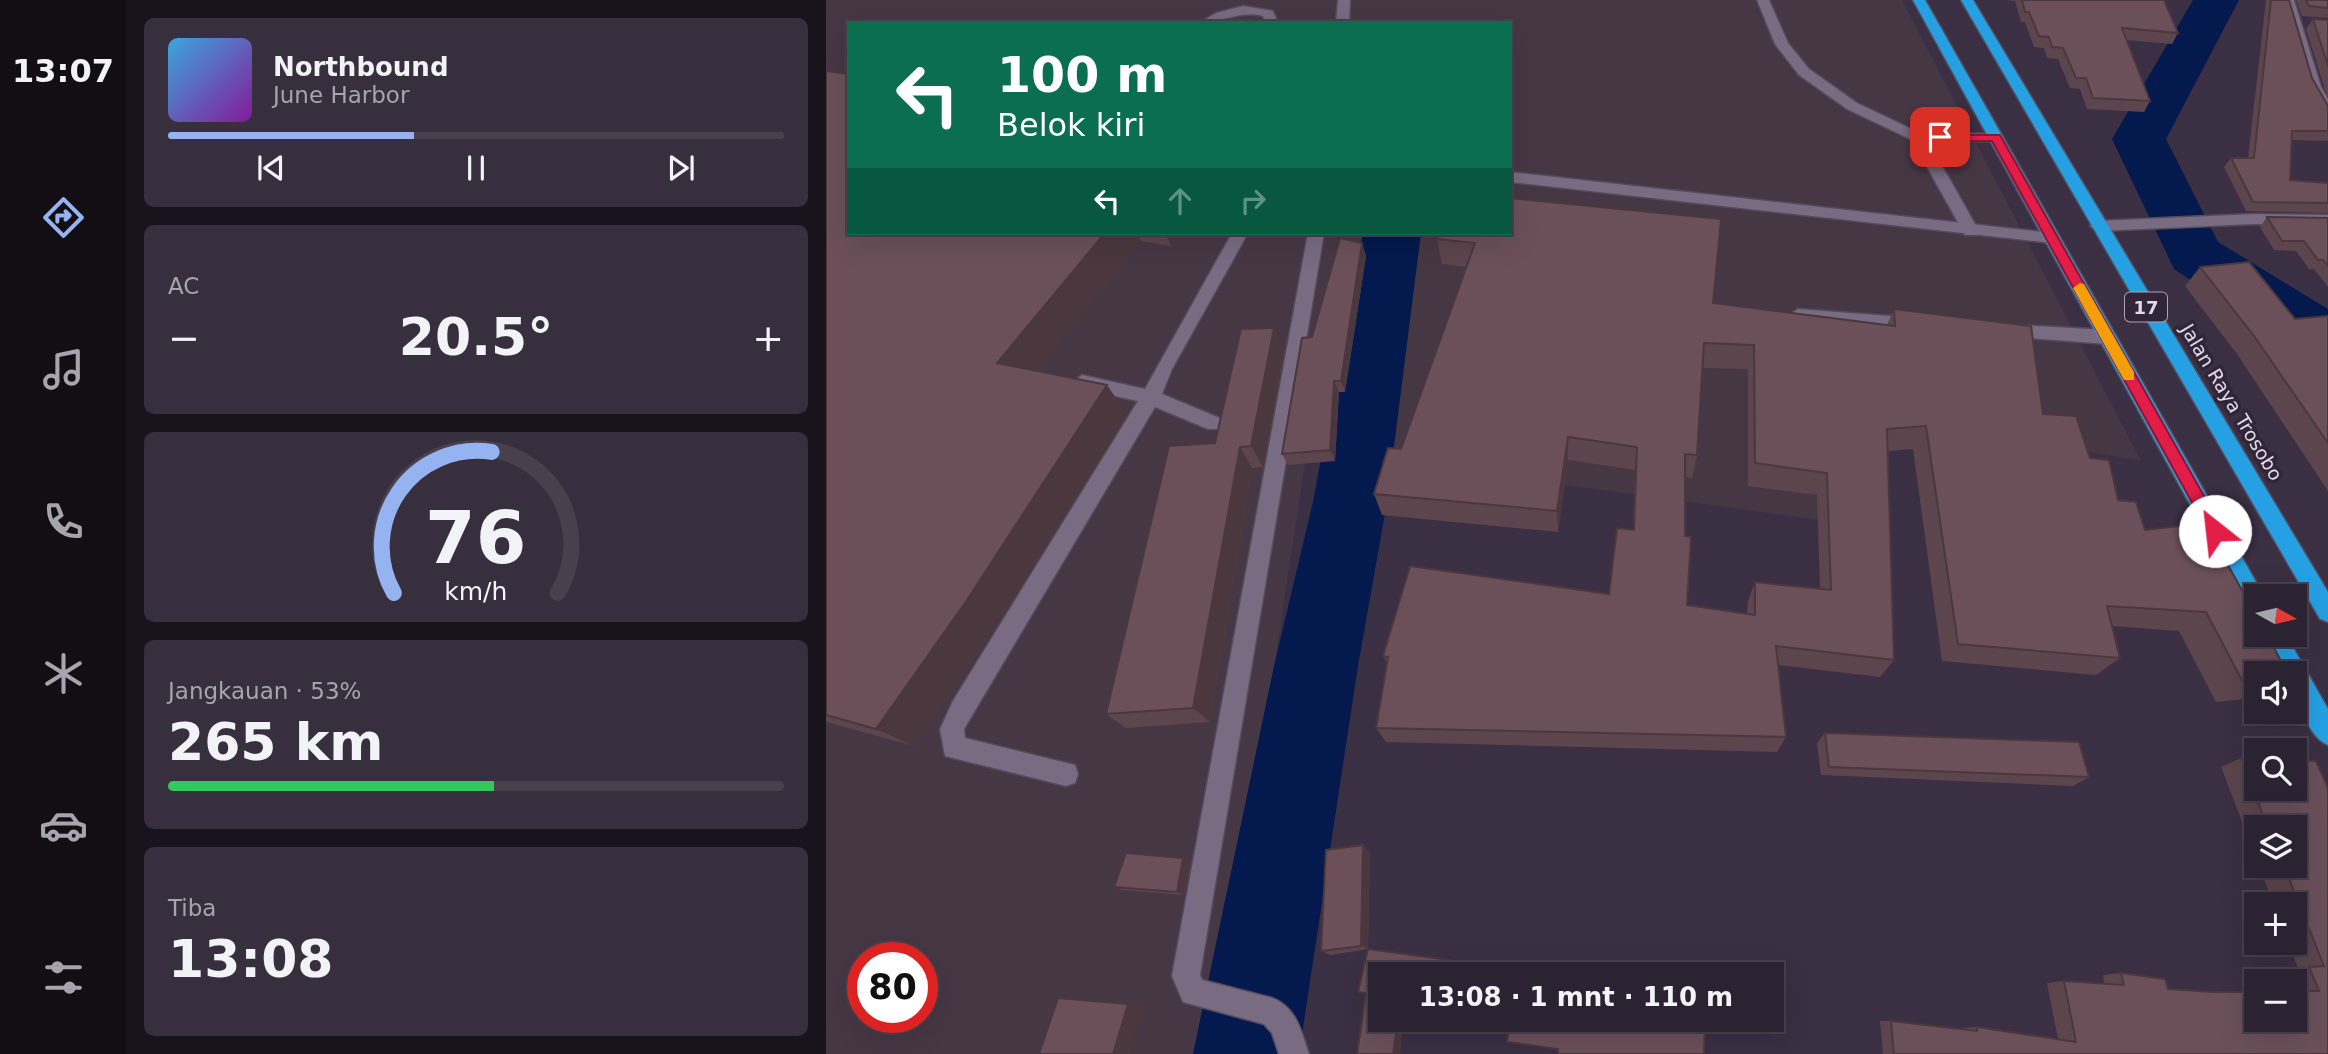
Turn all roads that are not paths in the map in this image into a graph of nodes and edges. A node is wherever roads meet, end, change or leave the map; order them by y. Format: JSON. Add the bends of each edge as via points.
{"nodes":[{"id":1,"x":1344,"y":0,"type":"edge"},
{"id":2,"x":1763,"y":0,"type":"edge"},
{"id":3,"x":1919,"y":0,"type":"edge"},
{"id":4,"x":1967,"y":0,"type":"edge"},
{"id":5,"x":2288,"y":0,"type":"edge"},
{"id":6,"x":1209,"y":21,"type":"edge"},
{"id":7,"x":1271,"y":21,"type":"edge"},
{"id":8,"x":1342,"y":21,"type":"edge"},
{"id":9,"x":2328,"y":112,"type":"edge"},
{"id":10,"x":1918,"y":137,"type":"junction"},
{"id":11,"x":1996,"y":137,"type":"junction"},
{"id":12,"x":1512,"y":177,"type":"edge"},
{"id":13,"x":2328,"y":220,"type":"edge"},
{"id":14,"x":2098,"y":226,"type":"junction"},
{"id":15,"x":1971,"y":231,"type":"junction"},
{"id":16,"x":1239,"y":235,"type":"edge"},
{"id":17,"x":1316,"y":235,"type":"edge"},
{"id":18,"x":2052,"y":237,"type":"junction"},
{"id":19,"x":1774,"y":313,"type":"edge"},
{"id":20,"x":1940,"y":326,"type":"edge"},
{"id":21,"x":1981,"y":328,"type":"edge"},
{"id":22,"x":2107,"y":337,"type":"junction"},
{"id":23,"x":1062,"y":378,"type":"edge"},
{"id":24,"x":1151,"y":397,"type":"junction"},
{"id":25,"x":1215,"y":424,"type":"dead end"},
{"id":26,"x":2245,"y":584,"type":"edge"},
{"id":27,"x":2328,"y":612,"type":"edge"},
{"id":28,"x":2281,"y":648,"type":"edge"},
{"id":29,"x":2328,"y":733,"type":"edge"},
{"id":30,"x":1066,"y":775,"type":"dead end"},
{"id":31,"x":1294,"y":1054,"type":"edge"}],
"edges":[{"from":1,"to":8,"type":"street"},
{"from":2,"to":10,"type":"street","via":[[1782,44],[1804,72],[1852,106]]},
{"from":3,"to":11,"type":"highway","number":"17"},
{"from":4,"to":14,"type":"highway","name":"Jalan Raya Trosobo","number":"17"},
{"from":5,"to":9,"type":"street","via":[[2313,59],[2314,87]]},
{"from":6,"to":7,"type":"street","via":[[1233,10],[1254,9],[1268,14]]},
{"from":10,"to":11,"type":"street"},
{"from":10,"to":15,"type":"street"},
{"from":11,"to":18,"type":"highway","number":"17"},
{"from":12,"to":15,"type":"street"},
{"from":13,"to":14,"type":"street"},
{"from":14,"to":27,"type":"highway","name":"Jalan Raya Trosobo","number":"17"},
{"from":15,"to":18,"type":"street"},
{"from":16,"to":24,"type":"street"},
{"from":17,"to":31,"type":"street","via":[[1186,976],[1194,992],[1272,1012],[1284,1024]]},
{"from":18,"to":22,"type":"highway","number":"17"},
{"from":19,"to":20,"type":"street"},
{"from":21,"to":22,"type":"street"},
{"from":22,"to":26,"type":"highway","number":"17"},
{"from":23,"to":24,"type":"street"},
{"from":24,"to":25,"type":"street"},
{"from":24,"to":30,"type":"street","via":[[953,729],[954,747]]},
{"from":28,"to":29,"type":"highway"}]}
